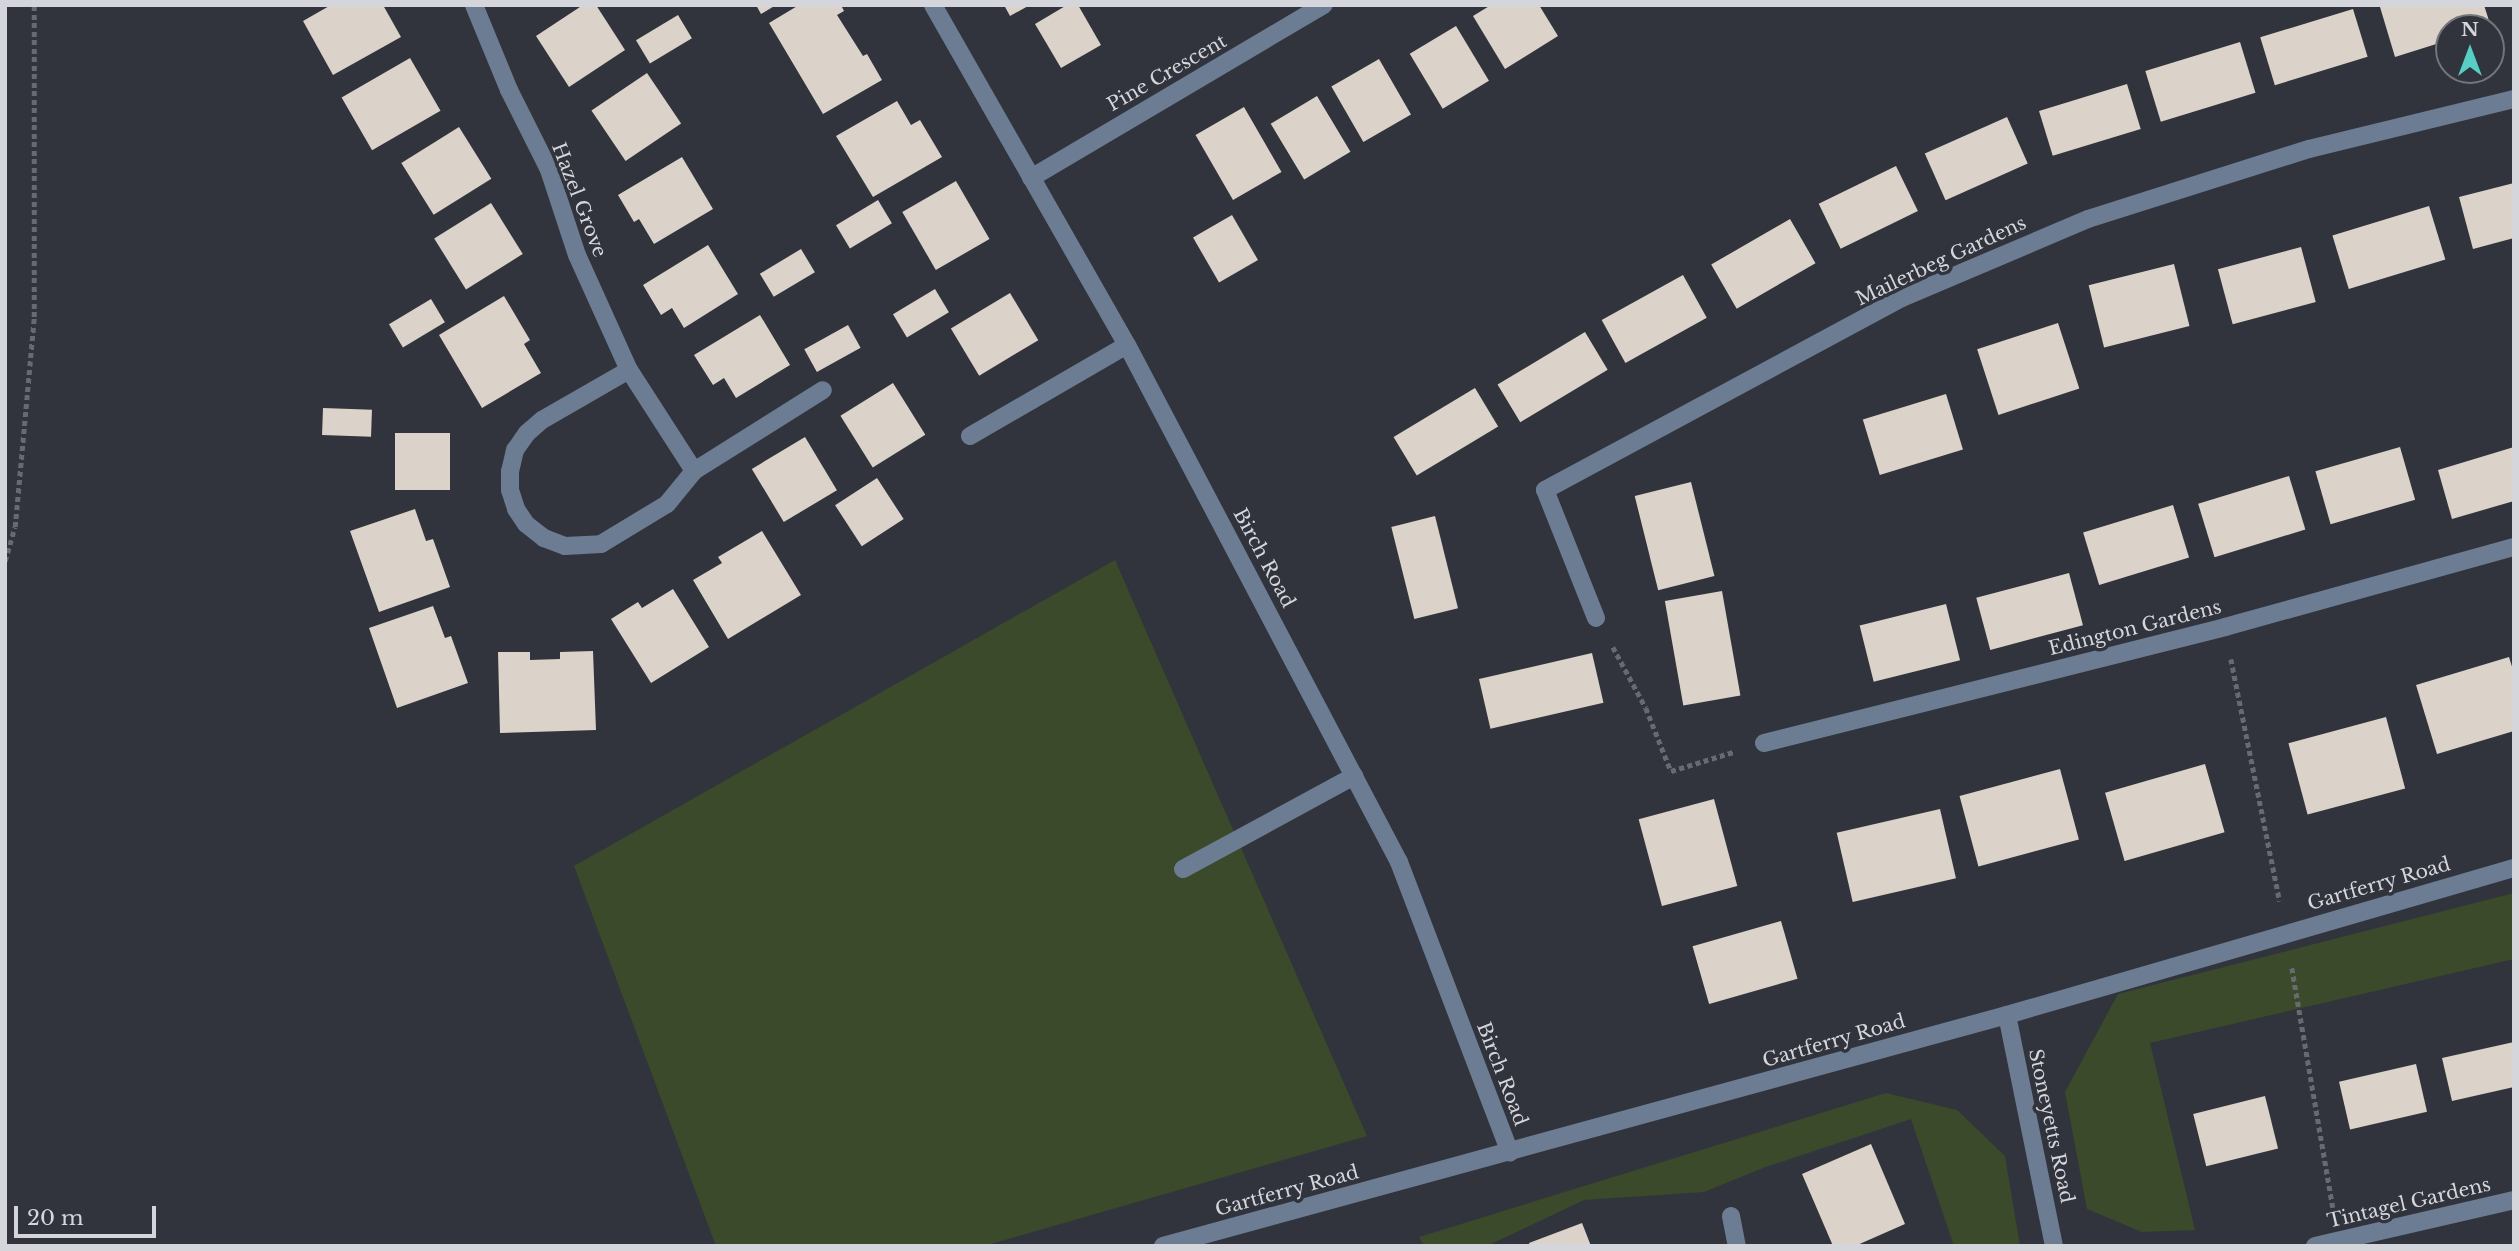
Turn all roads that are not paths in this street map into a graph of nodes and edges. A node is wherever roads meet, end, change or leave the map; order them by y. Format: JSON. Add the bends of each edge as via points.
{"nodes":[{"id":1,"x":474,"y":5,"type":"edge"},
{"id":2,"x":933,"y":5,"type":"edge"},
{"id":3,"x":1324,"y":5,"type":"edge"},
{"id":4,"x":2514,"y":99,"type":"edge"},
{"id":5,"x":1031,"y":178,"type":"junction"},
{"id":6,"x":1127,"y":345,"type":"junction"},
{"id":7,"x":629,"y":370,"type":"junction"},
{"id":8,"x":823,"y":390,"type":"dead end"},
{"id":9,"x":970,"y":436,"type":"dead end"},
{"id":10,"x":694,"y":471,"type":"junction"},
{"id":11,"x":2514,"y":547,"type":"edge"},
{"id":12,"x":1596,"y":618,"type":"road end"},
{"id":13,"x":1764,"y":743,"type":"road end"},
{"id":14,"x":1354,"y":776,"type":"junction"},
{"id":15,"x":2514,"y":868,"type":"edge"},
{"id":16,"x":1183,"y":869,"type":"dead end"},
{"id":17,"x":2007,"y":1015,"type":"junction"},
{"id":18,"x":1510,"y":1153,"type":"junction"},
{"id":19,"x":2514,"y":1200,"type":"edge"},
{"id":20,"x":1731,"y":1216,"type":"dead end"},
{"id":21,"x":1163,"y":1246,"type":"edge"},
{"id":22,"x":1737,"y":1246,"type":"edge"},
{"id":23,"x":2054,"y":1246,"type":"edge"},
{"id":24,"x":2315,"y":1246,"type":"edge"}],
"edges":[{"from":1,"to":7,"type":"street","name":"Hazel Grove","via":[[509,90],[550,170],[577,255]]},
{"from":2,"to":5,"type":"street","name":"Birch Road"},
{"from":3,"to":5,"type":"street","name":"Pine Crescent"},
{"from":4,"to":12,"type":"street","name":"Mailerbeg Gardens","via":[[2309,149],[2088,219],[1902,298],[1545,490]]},
{"from":5,"to":6,"type":"street","name":"Birch Road"},
{"from":6,"to":9,"type":"street"},
{"from":6,"to":14,"type":"street","name":"Birch Road"},
{"from":7,"to":10,"type":"street","name":"Hazel Grove"},
{"from":7,"to":10,"type":"street","via":[[527,433],[515,450],[510,471],[516,509],[544,538],[565,547],[601,544],[667,504]]},
{"from":8,"to":10,"type":"street"},
{"from":11,"to":13,"type":"street","name":"Edington Gardens","via":[[2225,627]]},
{"from":14,"to":16,"type":"street"},
{"from":14,"to":18,"type":"street","name":"Birch Road","via":[[1399,862]]},
{"from":15,"to":17,"type":"street","name":"Gartferry Road"},
{"from":17,"to":18,"type":"street","name":"Gartferry Road"},
{"from":17,"to":23,"type":"street","name":"Stoneyetts Road"},
{"from":18,"to":21,"type":"street","name":"Gartferry Road"},
{"from":19,"to":24,"type":"street","name":"Tintagel Gardens"},
{"from":20,"to":22,"type":"street"}]}
